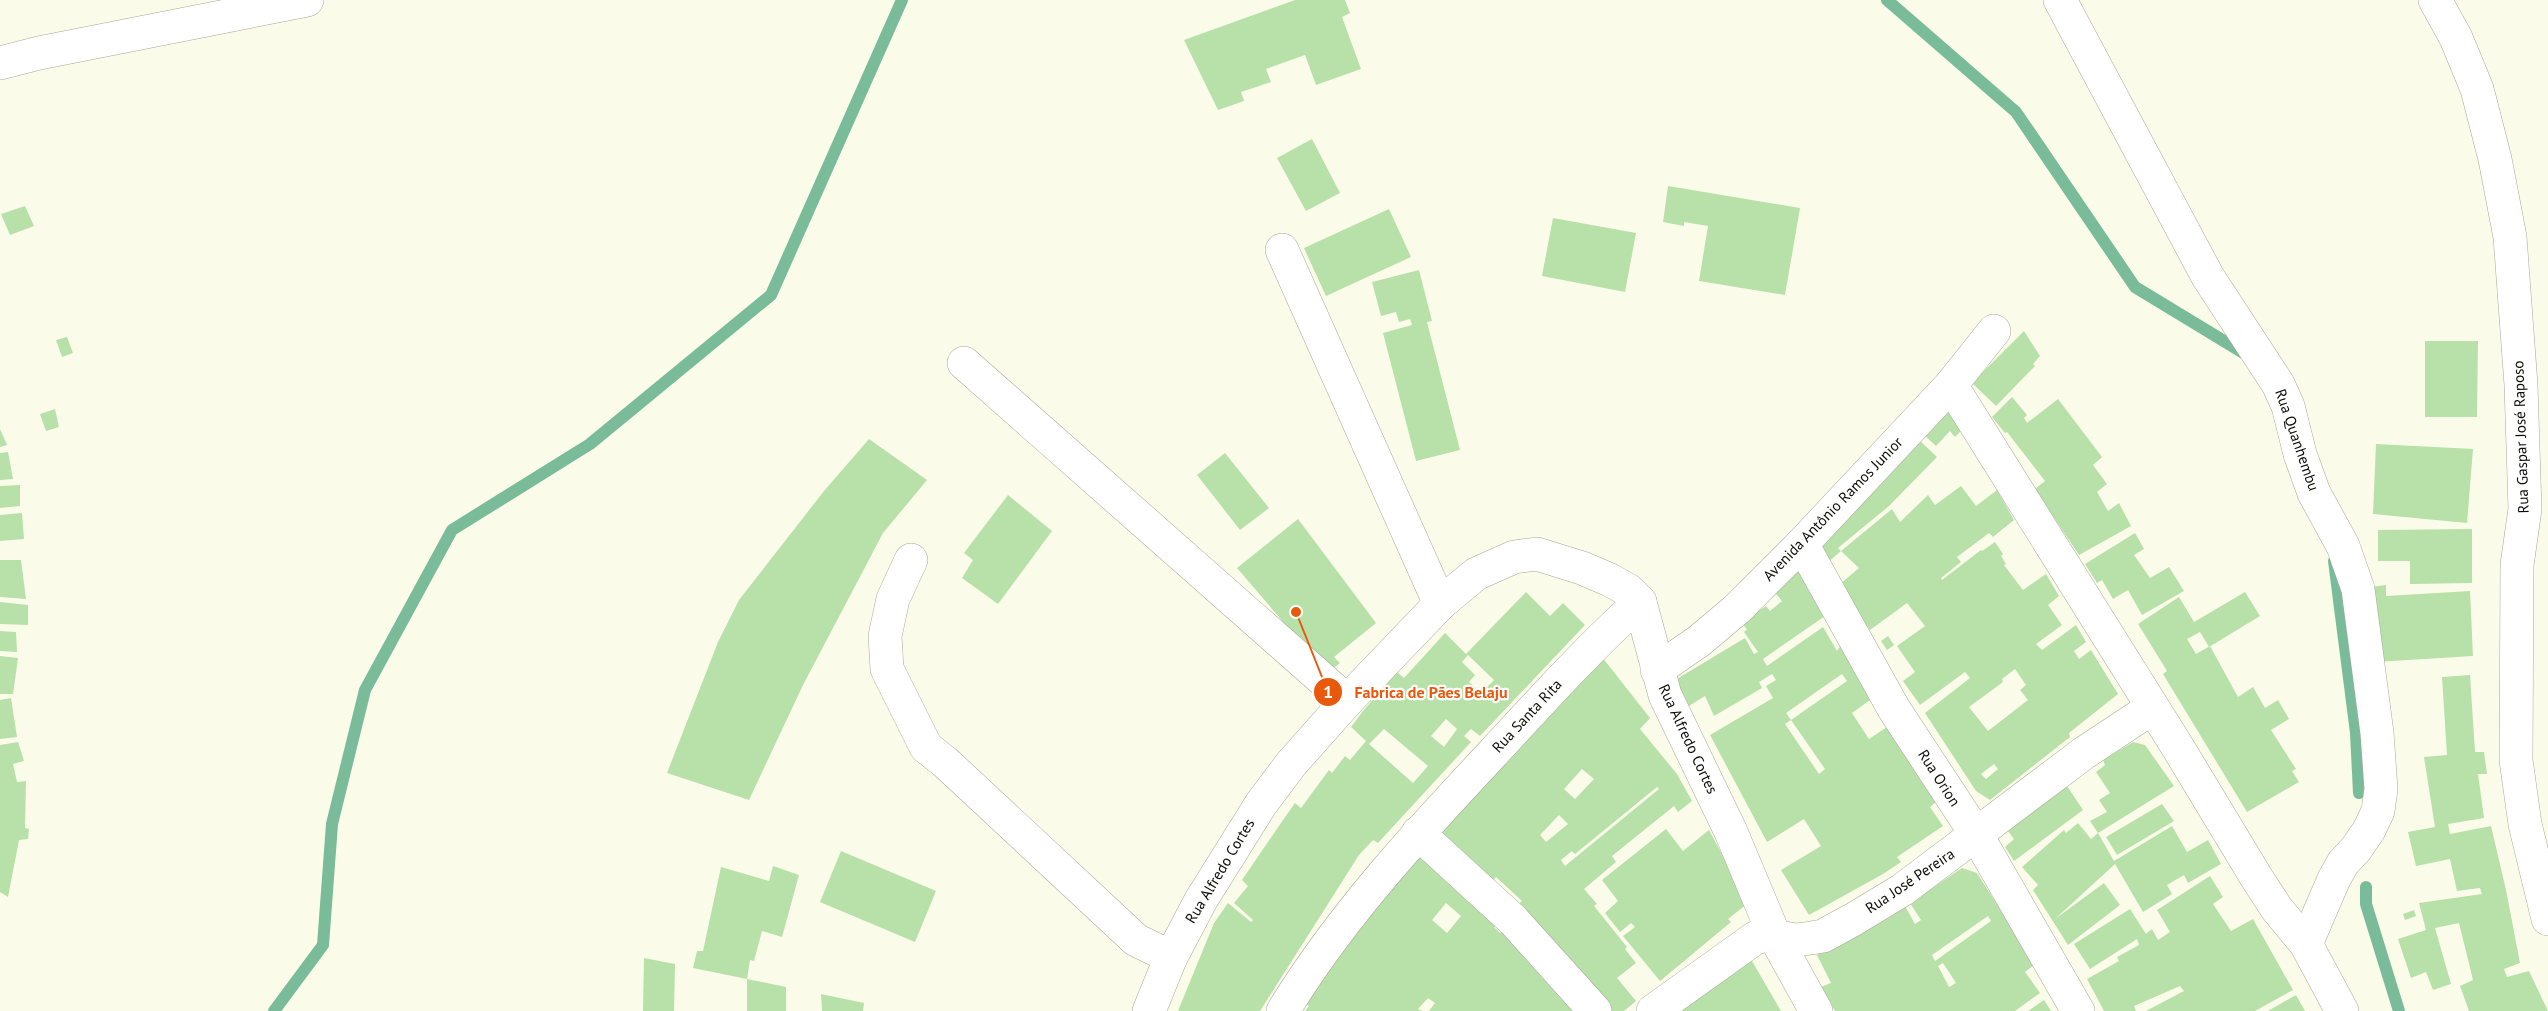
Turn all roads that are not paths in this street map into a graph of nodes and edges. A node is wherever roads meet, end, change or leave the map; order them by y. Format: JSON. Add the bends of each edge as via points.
{"nodes":[{"id":1,"x":307,"y":0,"type":"edge"},
{"id":2,"x":2060,"y":0,"type":"edge"},
{"id":3,"x":2435,"y":0,"type":"edge"},
{"id":4,"x":0,"y":63,"type":"edge"},
{"id":5,"x":1282,"y":250,"type":"dead end"},
{"id":6,"x":1994,"y":331,"type":"dead end"},
{"id":7,"x":964,"y":363,"type":"dead end"},
{"id":8,"x":1951,"y":385,"type":"junction"},
{"id":9,"x":2536,"y":502,"type":"edge"},
{"id":10,"x":1802,"y":544,"type":"junction"},
{"id":11,"x":911,"y":560,"type":"dead end"},
{"id":12,"x":1640,"y":602,"type":"junction"},
{"id":13,"x":1440,"y":604,"type":"junction"},
{"id":14,"x":1657,"y":670,"type":"junction"},
{"id":15,"x":1347,"y":701,"type":"junction"},
{"id":16,"x":2152,"y":708,"type":"junction"},
{"id":17,"x":1418,"y":833,"type":"junction"},
{"id":18,"x":1976,"y":834,"type":"junction"},
{"id":19,"x":2548,"y":919,"type":"edge"},
{"id":20,"x":1775,"y":938,"type":"junction"},
{"id":21,"x":2307,"y":944,"type":"junction"},
{"id":22,"x":1171,"y":957,"type":"junction"},
{"id":23,"x":1149,"y":1011,"type":"edge"},
{"id":24,"x":1283,"y":1011,"type":"edge"},
{"id":25,"x":1595,"y":1011,"type":"edge"},
{"id":26,"x":1653,"y":1011,"type":"edge"},
{"id":27,"x":1816,"y":1011,"type":"edge"},
{"id":28,"x":2078,"y":1011,"type":"edge"},
{"id":29,"x":2342,"y":1011,"type":"edge"}],
"edges":[{"from":1,"to":4,"type":"street"},
{"from":2,"to":21,"type":"street","name":"Rua Quanhembu","via":[[2208,277],[2278,384],[2314,493],[2343,546],[2358,590],[2377,733],[2381,789],[2378,811],[2334,879]]},
{"from":3,"to":9,"type":"street","name":"Rua Gaspar José Raposo","via":[[2478,89],[2495,159],[2510,237],[2521,385]]},
{"from":5,"to":13,"type":"street"},
{"from":6,"to":8,"type":"street","name":"Avenida Antônio Ramos Junior"},
{"from":7,"to":15,"type":"street"},
{"from":8,"to":10,"type":"street","name":"Avenida Antônio Ramos Junior"},
{"from":8,"to":16,"type":"street"},
{"from":9,"to":19,"type":"street","name":"Rua Gaspar José Raposo","via":[[2517,565],[2516,760],[2525,824]]},
{"from":10,"to":14,"type":"street","name":"Avenida Antônio Ramos Junior","via":[[1737,609]]},
{"from":10,"to":18,"type":"street","name":"Rua Orion","via":[[1894,709]]},
{"from":11,"to":22,"type":"street","via":[[891,608],[885,636],[887,669],[926,747],[1136,940]]},
{"from":12,"to":13,"type":"street","name":"Rua Alfredo Cortes","via":[[1610,580],[1537,554],[1514,557],[1484,570]]},
{"from":12,"to":14,"type":"street","name":"Rua Alfredo Cortes"},
{"from":12,"to":17,"type":"street","name":"Rua Santa Rita","via":[[1595,644]]},
{"from":13,"to":15,"type":"street","name":"Rua Alfredo Cortes"},
{"from":14,"to":20,"type":"street","name":"Rua Alfredo Cortes"},
{"from":15,"to":22,"type":"street","name":"Rua Alfredo Cortes","via":[[1261,804],[1201,900]]},
{"from":16,"to":18,"type":"street","name":"Rua José Pereira"},
{"from":16,"to":21,"type":"street","via":[[2277,909]]},
{"from":17,"to":24,"type":"street","name":"Rua Santa Rita","via":[[1356,907]]},
{"from":17,"to":25,"type":"street","via":[[1513,920]]},
{"from":18,"to":20,"type":"street","name":"Rua José Pereira","via":[[1902,890],[1823,936]]},
{"from":18,"to":28,"type":"street","name":"Rua Orion"},
{"from":20,"to":26,"type":"street","name":"Rua José Pereira","via":[[1755,938]]},
{"from":20,"to":27,"type":"street","name":"Rua Alfredo Cortes"},
{"from":21,"to":29,"type":"street"},
{"from":22,"to":23,"type":"street","name":"Rua Alfredo Cortes"}]}
